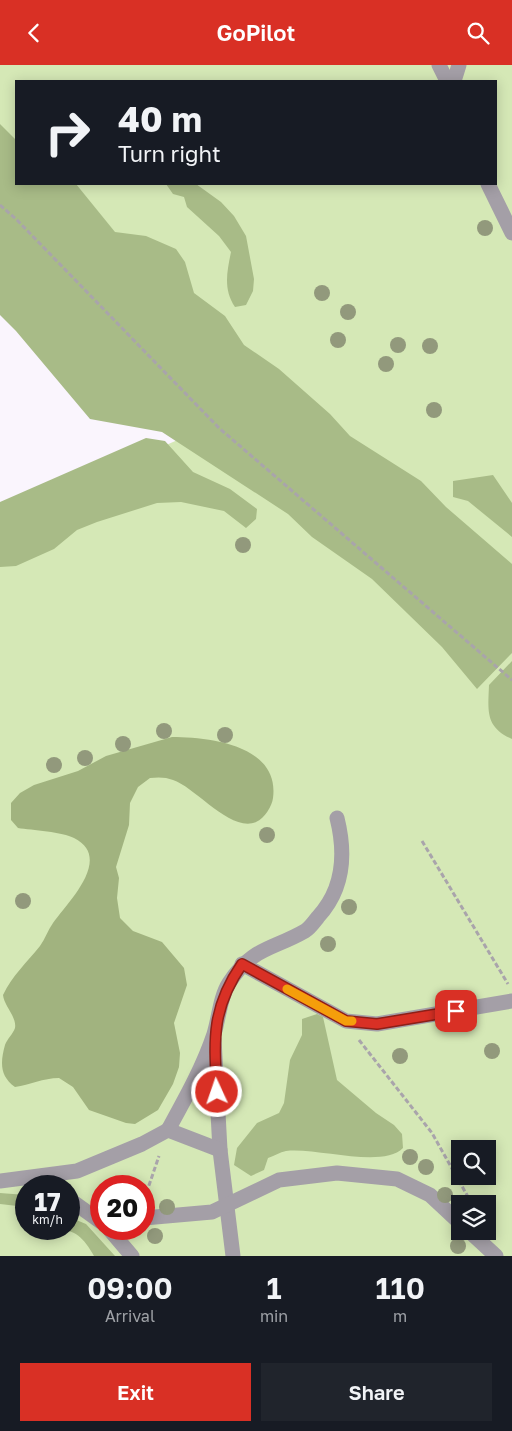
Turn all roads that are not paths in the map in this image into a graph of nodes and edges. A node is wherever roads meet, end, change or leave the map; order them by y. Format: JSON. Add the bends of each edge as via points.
{"nodes":[{"id":1,"x":439,"y":65,"type":"edge"},
{"id":2,"x":459,"y":65,"type":"edge"},
{"id":3,"x":446,"y":80,"type":"edge"},
{"id":4,"x":454,"y":80,"type":"edge"},
{"id":5,"x":488,"y":185,"type":"edge"},
{"id":6,"x":512,"y":233,"type":"edge"},
{"id":7,"x":337,"y":818,"type":"dead end"},
{"id":8,"x":242,"y":964,"type":"junction"},
{"id":9,"x":512,"y":1001,"type":"edge"},
{"id":10,"x":214,"y":1035,"type":"junction"},
{"id":11,"x":168,"y":1130,"type":"junction"},
{"id":12,"x":220,"y":1149,"type":"junction"},
{"id":13,"x":48,"y":1175,"type":"edge"},
{"id":14,"x":15,"y":1179,"type":"edge"},
{"id":15,"x":0,"y":1181,"type":"edge"},
{"id":16,"x":227,"y":1205,"type":"junction"},
{"id":17,"x":451,"y":1215,"type":"edge"},
{"id":18,"x":155,"y":1217,"type":"edge"},
{"id":19,"x":118,"y":1240,"type":"edge"},
{"id":20,"x":479,"y":1240,"type":"edge"},
{"id":21,"x":495,"y":1255,"type":"edge"},
{"id":22,"x":132,"y":1256,"type":"edge"},
{"id":23,"x":232,"y":1256,"type":"edge"}],
"edges":[{"from":1,"to":3,"type":"lane"},
{"from":2,"to":4,"type":"lane"},
{"from":5,"to":6,"type":"lane"},
{"from":7,"to":8,"type":"lane","via":[[343,858],[331,901],[307,930],[260,951]]},
{"from":8,"to":9,"type":"lane","via":[[346,1021],[377,1024]]},
{"from":8,"to":10,"type":"lane","via":[[227,986]]},
{"from":10,"to":11,"type":"lane"},
{"from":10,"to":12,"type":"lane"},
{"from":11,"to":12,"type":"lane"},
{"from":11,"to":13,"type":"lane","via":[[77,1171]]},
{"from":12,"to":16,"type":"lane"},
{"from":14,"to":15,"type":"lane"},
{"from":16,"to":17,"type":"lane","via":[[279,1180],[337,1173],[396,1179],[430,1195]]},
{"from":16,"to":18,"type":"lane","via":[[212,1212]]},
{"from":16,"to":23,"type":"lane"},
{"from":19,"to":22,"type":"lane"},
{"from":20,"to":21,"type":"lane"}]}
